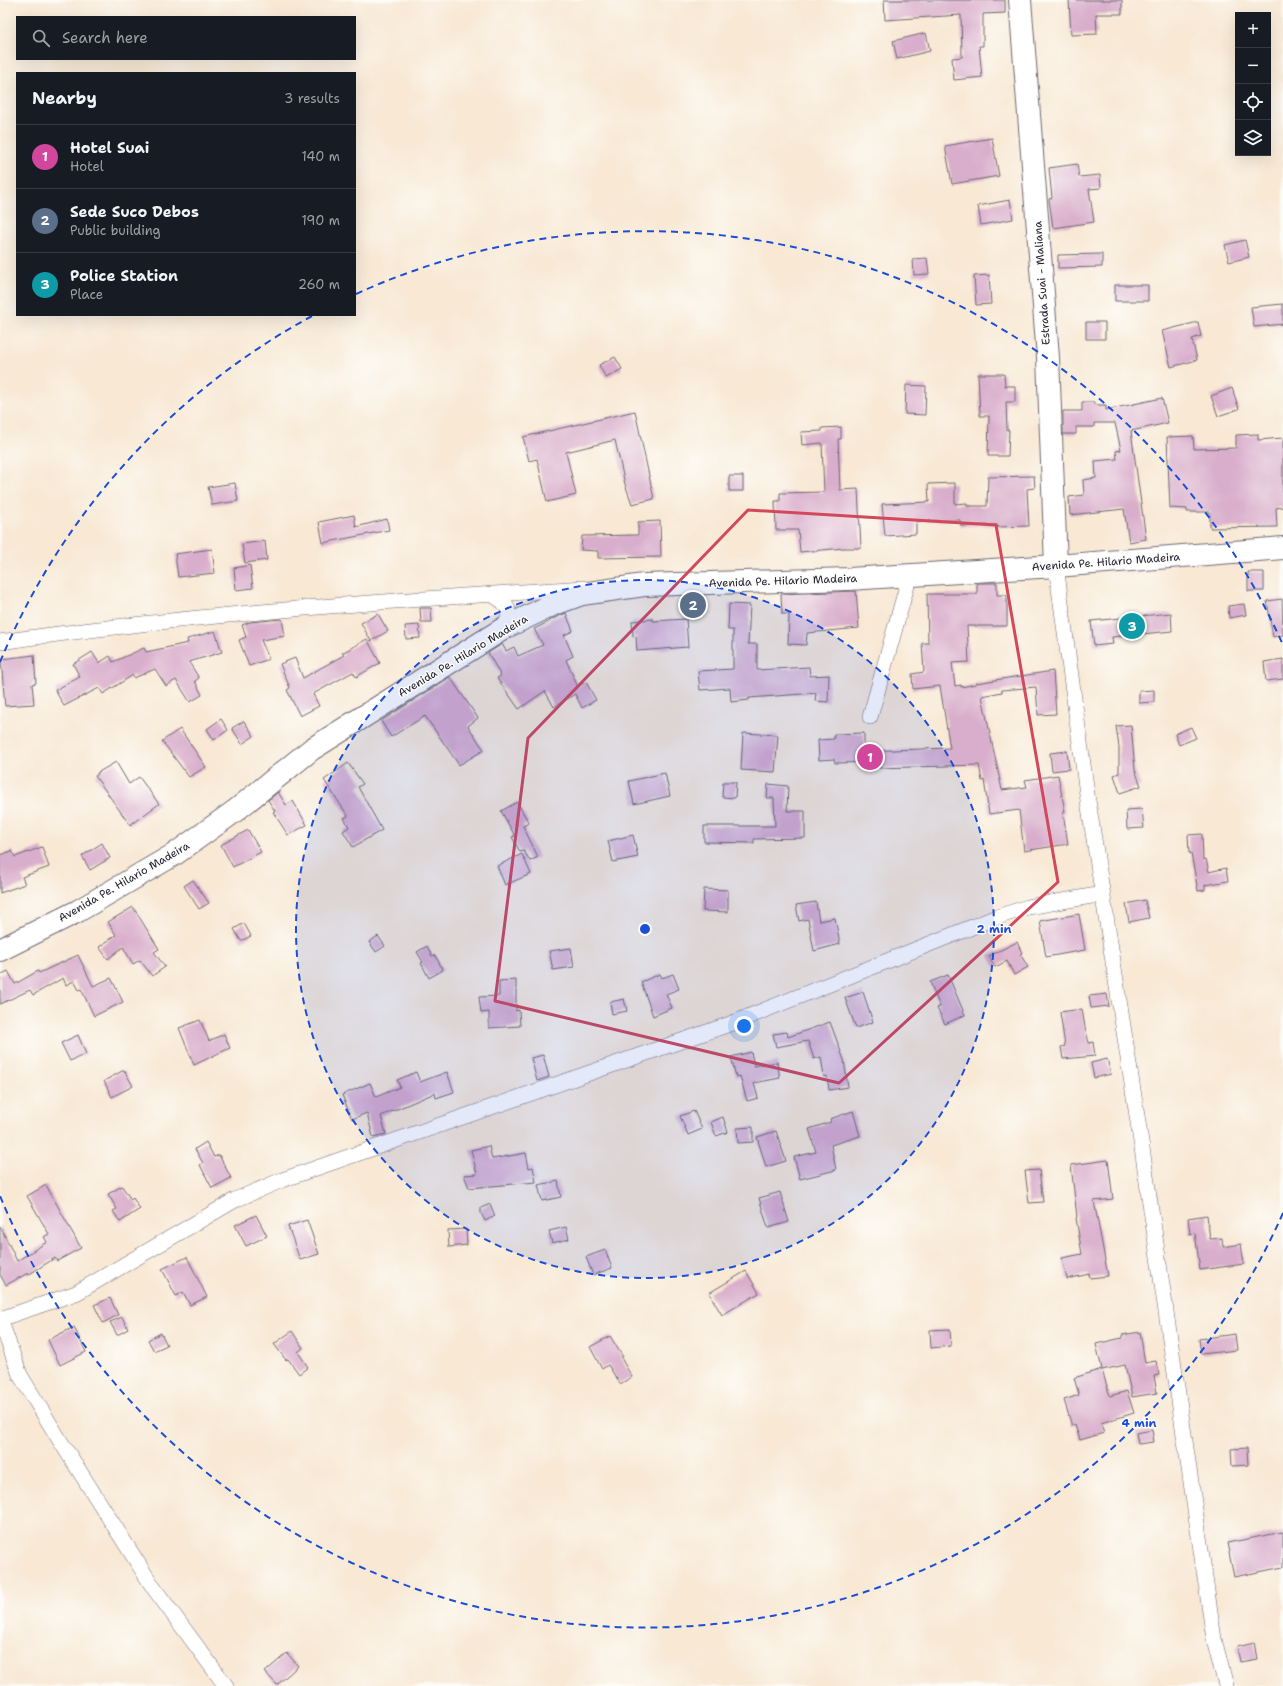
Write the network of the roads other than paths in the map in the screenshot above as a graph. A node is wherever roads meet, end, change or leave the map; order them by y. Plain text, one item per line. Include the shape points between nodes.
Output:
1 (1020, 0) edge
2 (1283, 548) edge
3 (1056, 566) junction
4 (910, 575) junction
5 (644, 586) junction
6 (491, 594) junction
7 (506, 628) junction
8 (0, 642) edge
9 (870, 717) dead end
10 (1103, 894) junction
11 (0, 950) edge
12 (226, 1686) edge
13 (1226, 1686) edge

1 - 3 main road, Estrada Suai - Maliana via 1048,357
2 - 3 main road, Avenida Pe. Hilario Madeira
3 - 4 main road, Avenida Pe. Hilario Madeira
3 - 10 street
4 - 5 main road, Avenida Pe. Hilario Madeira
4 - 9 street
5 - 6 street
5 - 7 main road, Avenida Pe. Hilario Madeira via 582,594 552,605
6 - 7 street via 504,601 510,613
6 - 8 street via 265,611
7 - 11 main road, Avenida Pe. Hilario Madeira via 312,749 235,811 175,854 78,911
10 - 12 street via 1028,907 997,917 730,1024 282,1180 235,1200 76,1293 0,1319 20,1375 58,1439 153,1587
10 - 13 street via 1214,1639

